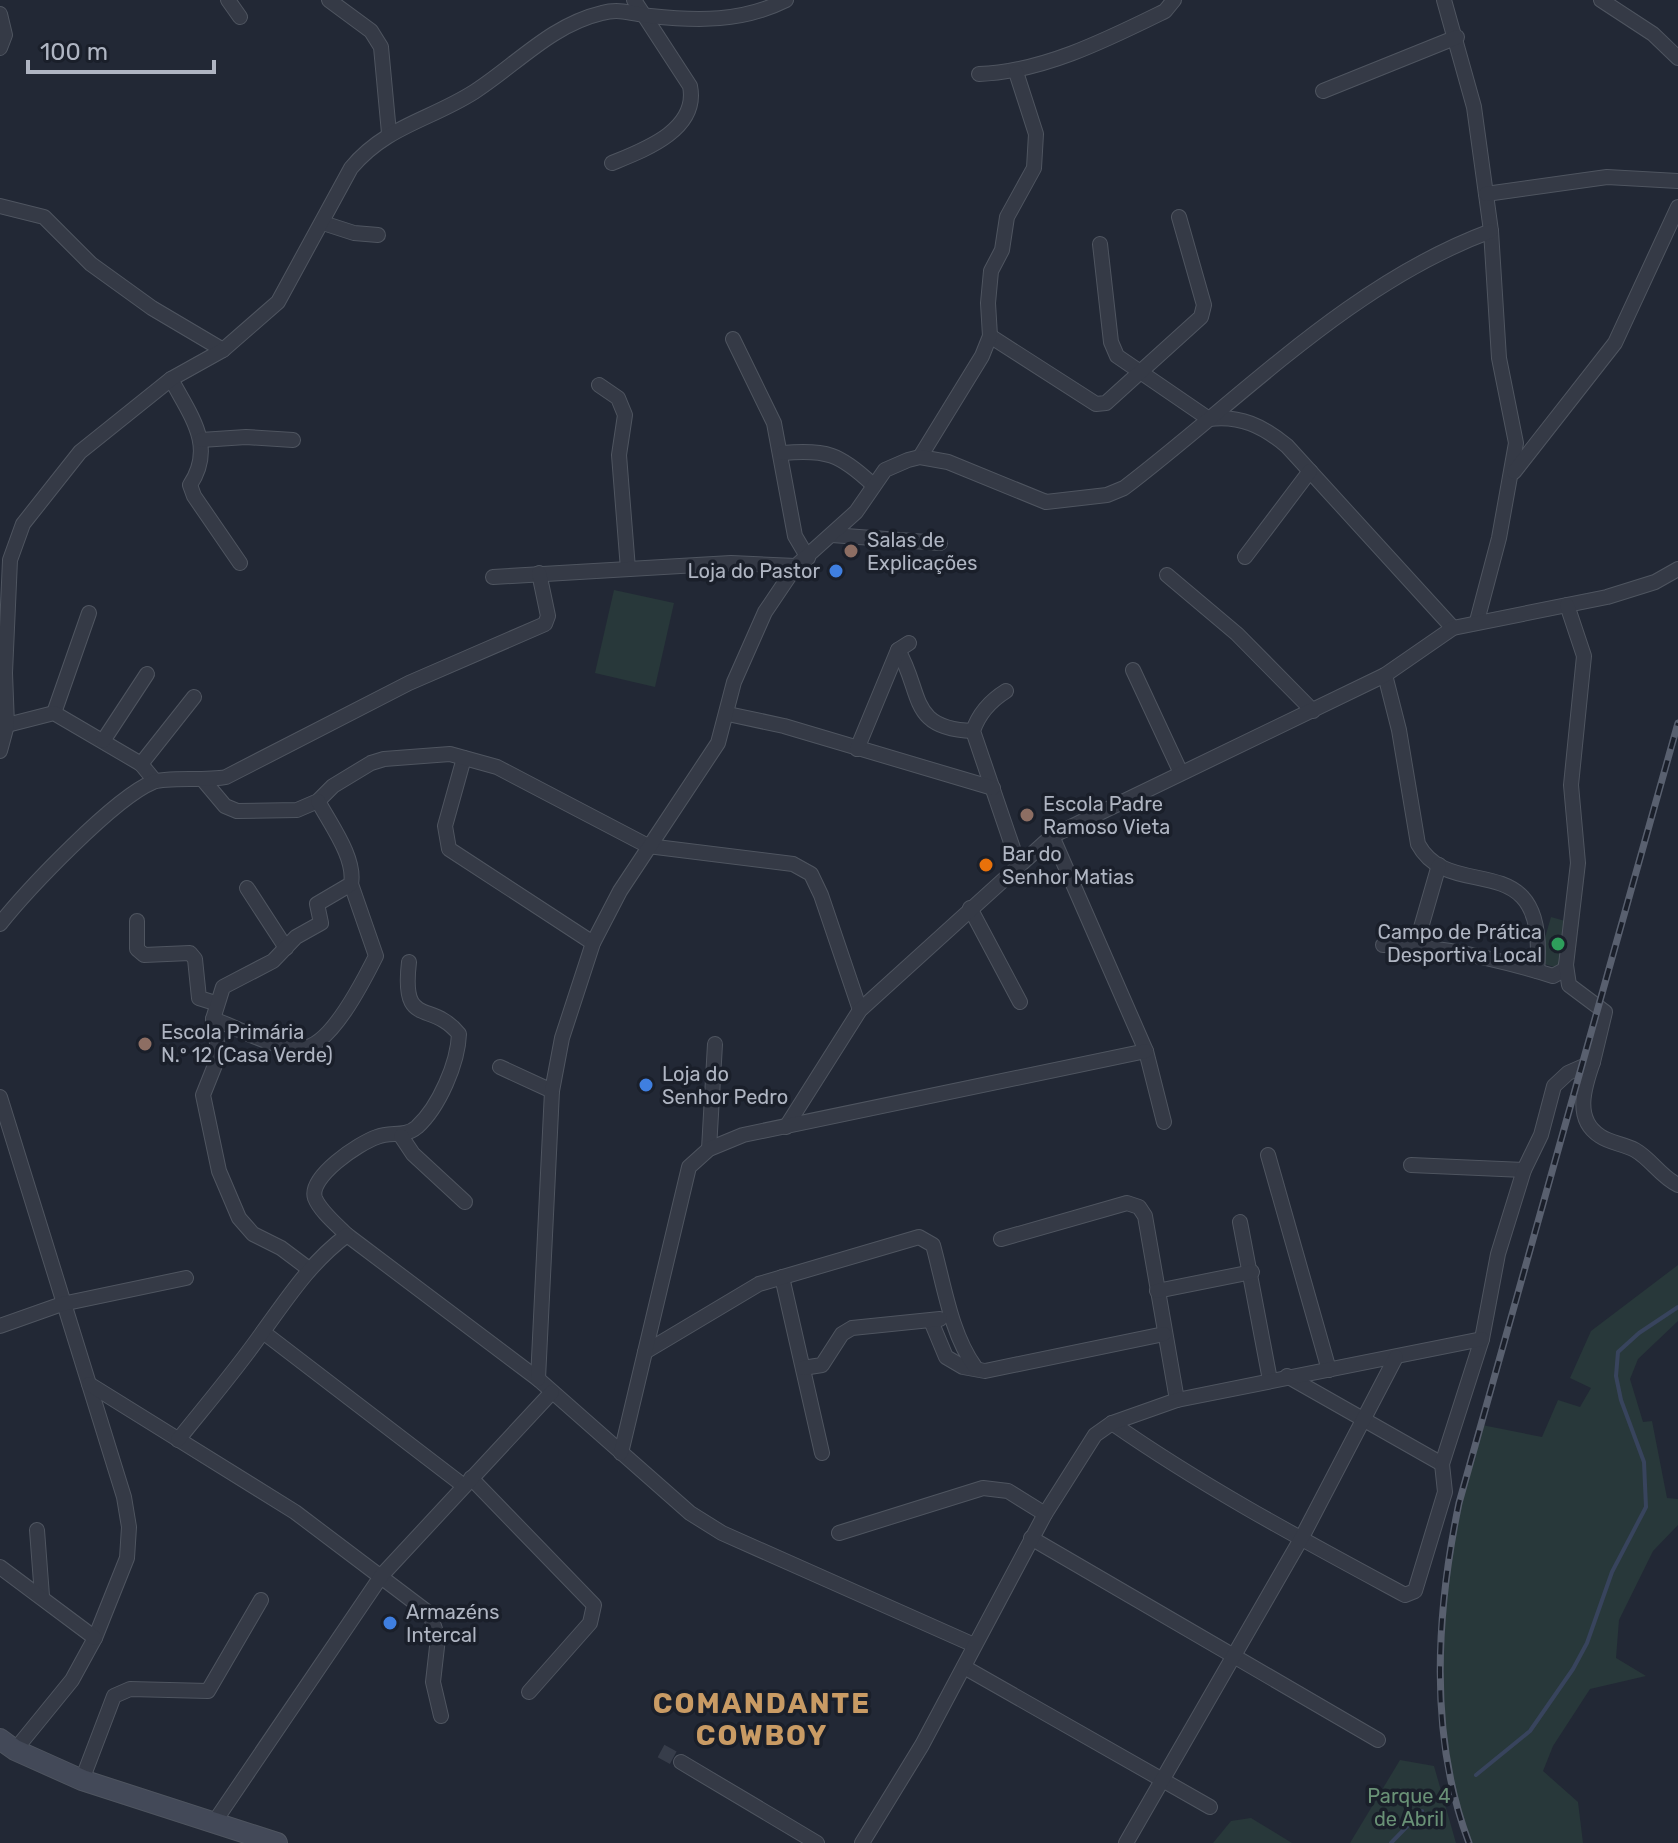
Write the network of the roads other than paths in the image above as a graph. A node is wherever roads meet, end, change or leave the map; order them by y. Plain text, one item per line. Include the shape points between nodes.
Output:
1 (228, 0) edge
2 (329, 0) edge
3 (634, 0) edge
4 (786, 0) edge
5 (1174, 0) edge
6 (1444, 0) edge
7 (1601, 0) edge
8 (0, 14) edge
9 (648, 16) junction
10 (240, 17) dead end
11 (1457, 37) junction
12 (0, 48) edge
13 (1678, 58) edge
14 (1016, 72) junction
15 (979, 74) dead end
16 (1323, 91) dead end
17 (389, 133) junction
18 (612, 163) dead end
19 (1678, 181) edge
20 (1486, 194) junction
21 (0, 206) edge
22 (1678, 207) edge
23 (1179, 217) dead end
24 (323, 223) junction
25 (1491, 231) junction
26 (378, 235) dead end
27 (1100, 244) dead end
28 (990, 336) junction
29 (733, 339) dead end
30 (223, 350) junction
31 (1139, 373) junction
32 (171, 379) junction
33 (599, 385) dead end
34 (1209, 419) junction
35 (201, 440) junction
36 (293, 440) dead end
37 (783, 453) junction
38 (920, 457) junction
39 (1310, 471) junction
40 (1512, 476) junction
41 (872, 484) junction
42 (832, 535) junction
43 (940, 543) dead end
44 (1245, 557) dead end
45 (802, 562) junction
46 (240, 563) dead end
47 (628, 569) junction
48 (1678, 569) edge
49 (539, 573) junction
50 (1167, 575) dead end
51 (493, 577) dead end
52 (1567, 605) junction
53 (89, 613) dead end
54 (1477, 621) junction
55 (1453, 628) junction
56 (1133, 670) dead end
57 (147, 674) dead end
58 (1385, 675) junction
59 (1006, 691) dead end
60 (194, 697) dead end
61 (1313, 711) junction
62 (54, 713) junction
63 (728, 714) junction
64 (7, 725) junction
65 (973, 731) junction
66 (103, 741) junction
67 (857, 749) junction
68 (0, 751) edge
69 (464, 758) junction
70 (141, 764) junction
71 (1181, 773) junction
72 (155, 781) junction
73 (204, 781) junction
74 (993, 788) junction
75 (318, 801) junction
76 (1052, 836) junction
77 (648, 846) junction
78 (1018, 863) junction
79 (1439, 865) junction
80 (351, 884) junction
81 (247, 888) dead end
82 (970, 908) junction
83 (137, 921) dead end
84 (0, 924) edge
85 (593, 943) junction
86 (1383, 945) dead end
87 (1416, 945) junction
88 (286, 948) junction
89 (409, 962) dead end
90 (1566, 965) junction
91 (1537, 971) junction
92 (1020, 1002) dead end
93 (215, 1003) junction
94 (860, 1010) junction
95 (213, 1019) junction
96 (715, 1044) dead end
97 (1146, 1051) junction
98 (1593, 1062) junction
99 (500, 1067) dead end
100 (552, 1091) junction
101 (0, 1097) edge
102 (1164, 1122) dead end
103 (786, 1127) junction
104 (401, 1136) junction
105 (709, 1149) junction
106 (1268, 1155) dead end
107 (1411, 1165) dead end
108 (1524, 1170) junction
109 (1678, 1185) edge
110 (465, 1202) dead end
111 (1240, 1222) dead end
112 (347, 1235) junction
113 (1001, 1239) dead end
114 (309, 1269) junction
115 (1252, 1272) junction
116 (782, 1277) junction
117 (186, 1278) dead end
118 (1157, 1291) junction
119 (62, 1304) junction
120 (952, 1316) junction
121 (931, 1321) junction
122 (0, 1326) edge
123 (263, 1332) junction
124 (1164, 1334) junction
125 (1482, 1339) junction
126 (645, 1352) junction
127 (1396, 1357) junction
128 (975, 1367) junction
129 (803, 1368) junction
130 (1329, 1370) junction
131 (1287, 1376) junction
132 (538, 1379) junction
133 (1270, 1380) junction
134 (89, 1384) junction
135 (552, 1392) junction
136 (1177, 1400) junction
137 (1363, 1421) junction
138 (1112, 1423) junction
139 (178, 1440) junction
140 (621, 1453) junction
141 (822, 1453) dead end
142 (1442, 1464) junction
143 (468, 1482) junction
144 (1045, 1514) junction
145 (37, 1530) dead end
146 (839, 1533) dead end
147 (1031, 1538) junction
148 (1301, 1539) junction
149 (0, 1567) edge
150 (382, 1575) junction
151 (42, 1596) junction
152 (261, 1600) dead end
153 (95, 1638) junction
154 (974, 1645) junction
155 (1233, 1653) junction
156 (964, 1667) junction
157 (529, 1692) dead end
158 (441, 1716) dead end
159 (1378, 1740) dead end
160 (7, 1745) edge
161 (681, 1762) tunnel mouth
162 (82, 1780) junction
163 (1162, 1783) junction
164 (1210, 1807) dead end
165 (213, 1824) junction
166 (277, 1843) edge
167 (817, 1843) edge
168 (862, 1843) edge
169 (1126, 1843) edge

1 - 10 street
2 - 17 street via 371,31 381,47
3 - 9 street
4 - 9 street via 727,19
5 - 14 street via 1165,11 1128,29
6 - 11 street
7 - 13 street via 1653,34
8 - 12 street via 5,35
9 - 17 street via 625,10 576,22 535,45 473,93
9 - 18 street via 693,100 671,133
11 - 16 street
11 - 20 street via 1474,107
14 - 15 street
14 - 28 street via 1037,150 1034,168 1007,217 1002,250 991,271
17 - 24 street via 351,168
19 - 20 street via 1607,177
20 - 25 street
21 - 30 street via 44,217 91,264
22 - 40 street via 1615,343
23 - 31 street via 1204,305 1193,328
24 - 26 street
24 - 30 street via 278,302
25 - 34 street via 1378,288
25 - 40 street via 1498,345 1516,443
27 - 31 street via 1111,342 1117,356
28 - 31 street via 1096,404 1106,403
28 - 38 street
29 - 37 street
30 - 32 street
31 - 34 street
32 - 35 street
32 - 64 street via 80,452 23,524 10,560
33 - 47 street via 618,398 625,415 619,455
34 - 38 street via 1124,488 1076,499 1046,502 948,462
34 - 39 street via 1227,417 1268,430
35 - 36 street
35 - 46 street via 202,462 190,485
37 - 41 street via 839,457
37 - 45 street
38 - 41 street via 885,470
39 - 44 street
39 - 55 street
40 - 54 street
41 - 42 street via 856,512
42 - 43 street
42 - 45 street
45 - 47 street
45 - 63 street via 765,612 747,648
47 - 49 street
48 - 52 street via 1655,582
49 - 51 street
49 - 73 street via 545,624 409,683 263,761
50 - 61 street via 1237,634
52 - 54 street
52 - 90 street via 1584,656 1571,785 1578,863
53 - 62 street
54 - 55 street
55 - 58 street
56 - 71 street
57 - 66 street
58 - 61 street
58 - 79 street via 1418,844
59 - 65 street via 985,708
60 - 70 street
61 - 71 street
62 - 64 street
62 - 66 street
63 - 67 street
63 - 77 street via 718,743
64 - 68 street
65 - 67 street via 940,727 926,716 916,699 904,646
65 - 74 street
66 - 70 street
67 - 74 street
69 - 75 street via 439,754 384,759 333,786
69 - 77 street via 508,772
69 - 85 street via 445,826 449,849
70 - 72 street
71 - 76 street
72 - 73 street
72 - 84 street via 87,833
73 - 75 street via 225,806 237,811 297,810
74 - 78 street
75 - 80 street via 348,860
76 - 78 street
76 - 97 street
77 - 85 street
77 - 94 street via 793,864 811,874
78 - 82 street
79 - 87 street
79 - 91 street via 1517,892 1534,912 1540,937
80 - 88 street via 317,904 321,923
80 - 95 street via 376,956 329,1033 313,1046 287,1047
81 - 88 street
82 - 92 street
82 - 94 street
83 - 93 street via 137,949 144,955 190,953 199,998
85 - 100 street via 562,1038
86 - 87 street
87 - 91 street
88 - 93 street via 273,961 223,987
89 - 104 street via 406,991 412,1004 451,1024 459,1034 444,1090 417,1127
90 - 91 street via 1553,976
90 - 98 street via 1569,985 1605,1012
93 - 95 street
94 - 103 street
95 - 114 street via 219,1055 203,1095 228,1196 253,1234
96 - 105 street
97 - 102 street
97 - 103 street
98 - 108 street via 1554,1086 1541,1135
98 - 109 street via 1583,1090 1583,1109 1591,1126 1598,1136 1636,1150
99 - 100 street
100 - 132 street
101 - 119 street
103 - 105 street via 743,1135
104 - 110 street
104 - 112 street via 387,1134 367,1142 322,1174 315,1185 315,1197
105 - 126 street via 689,1167
106 - 130 street
107 - 108 street
108 - 125 street via 1498,1254
111 - 115 street
112 - 114 street
112 - 132 street
113 - 118 street via 1127,1203 1139,1207
114 - 123 street
115 - 118 street
115 - 133 street
116 - 120 street via 919,1237 928,1239
116 - 126 street via 742,1292
116 - 129 street
117 - 119 street
118 - 124 street
119 - 122 street
119 - 134 street
120 - 121 street
120 - 128 street
121 - 128 street via 946,1357
121 - 129 street via 852,1328 822,1365
123 - 139 street
123 - 143 street
124 - 128 street via 999,1370
124 - 136 street
125 - 127 street
125 - 142 street
126 - 140 street
127 - 130 street
127 - 137 street
129 - 141 street
130 - 131 street
131 - 133 street
131 - 137 street
132 - 135 street
133 - 136 street
134 - 139 street
134 - 153 street via 129,1527 127,1558
135 - 140 street
135 - 143 street
136 - 138 street
137 - 142 street
137 - 148 street
138 - 144 street via 1095,1435
138 - 148 street
139 - 150 street via 295,1512
140 - 154 street via 690,1513 722,1533
142 - 148 street via 1445,1492 1415,1591 1405,1595
143 - 150 street
143 - 157 street via 594,1605 590,1623
144 - 146 street via 1008,1491 983,1488
144 - 147 street
145 - 151 street
147 - 154 street
147 - 155 street
148 - 155 street
149 - 151 street
150 - 158 street via 430,1614 438,1638 433,1682
150 - 165 street
151 - 153 street
152 - 162 street via 208,1691 130,1689 114,1696
153 - 160 street via 72,1680
154 - 156 street
155 - 159 street
155 - 163 street
156 - 163 street
156 - 168 street
160 - 162 main road
161 - 167 street
162 - 165 main road
163 - 164 street
163 - 169 street
165 - 166 main road

